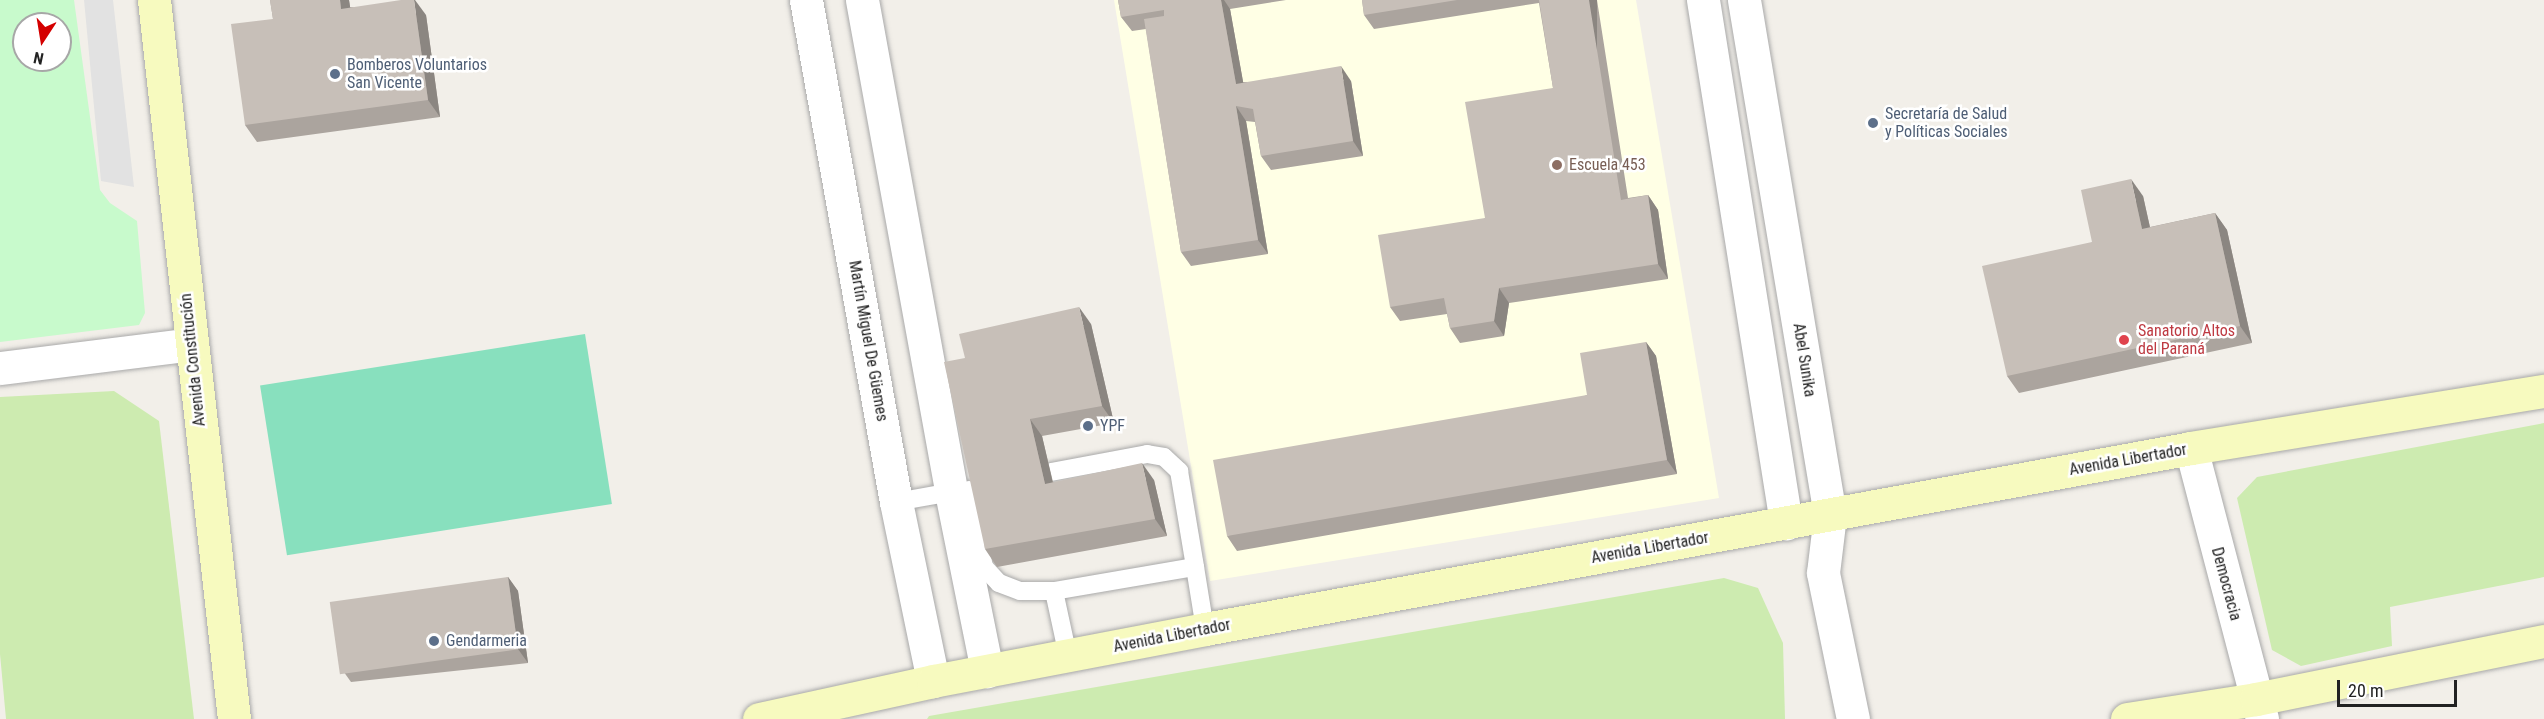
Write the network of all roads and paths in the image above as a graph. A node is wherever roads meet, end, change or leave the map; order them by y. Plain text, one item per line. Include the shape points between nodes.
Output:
1 (154, 0) edge
2 (806, 0) edge
3 (862, 0) edge
4 (1703, 0) edge
5 (1744, 0) edge
6 (192, 344) junction
7 (0, 368) edge
8 (2544, 391) edge
9 (2191, 448) junction
10 (1051, 472) dead end
11 (967, 490) junction
12 (897, 501) junction
13 (1830, 515) junction
14 (1786, 523) junction
15 (1195, 567) junction
16 (1054, 591) junction
17 (1205, 629) junction
18 (2544, 641) edge
19 (1068, 656) junction
20 (987, 671) junction
21 (933, 681) junction
22 (859, 709) edge
23 (2259, 709) edge
24 (234, 719) edge
25 (759, 719) edge
26 (1853, 719) edge
27 (2127, 719) edge

1 - 6 main road, Avenida Constitución
2 - 12 street, Martín Miguel De Güemes
3 - 11 street
4 - 14 street
5 - 13 street, Abel Sunika
6 - 7 street
6 - 24 main road, Avenida Constitución
8 - 9 main road, Avenida Libertador
9 - 13 main road, Avenida Libertador
9 - 23 street, Democracia
10 - 15 lane via 1148,454 1164,457 1179,471
11 - 12 lane
11 - 16 lane via 984,567 999,583 1020,591
11 - 20 street
12 - 21 street, Martín Miguel De Güemes
13 - 14 main road, Avenida Libertador
13 - 26 street, Abel Sunika via 1823,573
14 - 17 main road, Avenida Libertador
15 - 16 lane
15 - 17 lane
16 - 19 lane
17 - 19 main road, Avenida Libertador
18 - 23 main road
19 - 20 main road, Avenida Libertador
20 - 21 main road, Avenida Libertador
21 - 22 main road, Avenida Libertador
22 - 25 main road, Avenida Libertador
23 - 27 main road

